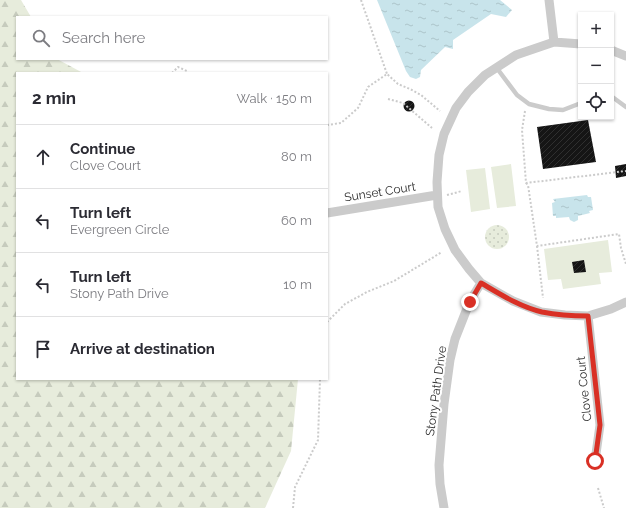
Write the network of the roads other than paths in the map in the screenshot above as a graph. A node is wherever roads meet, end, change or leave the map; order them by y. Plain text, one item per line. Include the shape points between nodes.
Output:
1 (549, 0) edge
2 (554, 42) junction
3 (578, 44) edge
4 (614, 52) edge
5 (626, 56) edge
6 (496, 67) junction
7 (614, 98) edge
8 (578, 104) edge
9 (626, 107) edge
10 (442, 195) junction
11 (328, 213) edge
12 (481, 283) junction
13 (626, 302) edge
14 (588, 316) junction
15 (595, 461) dead end
16 (444, 508) edge

1 - 2 street
2 - 3 street
2 - 6 street via 516,55
4 - 5 street
6 - 8 lane via 517,95 529,104 563,110
6 - 10 street via 485,75 456,108 444,134 437,182
7 - 9 lane
10 - 11 street, Sunset Court
10 - 12 street via 438,208 445,229 455,250
12 - 14 street via 513,301 541,312
12 - 16 street, Stony Path Drive via 455,339 450,360 439,465
13 - 14 street
14 - 15 street, Clove Court via 600,425

